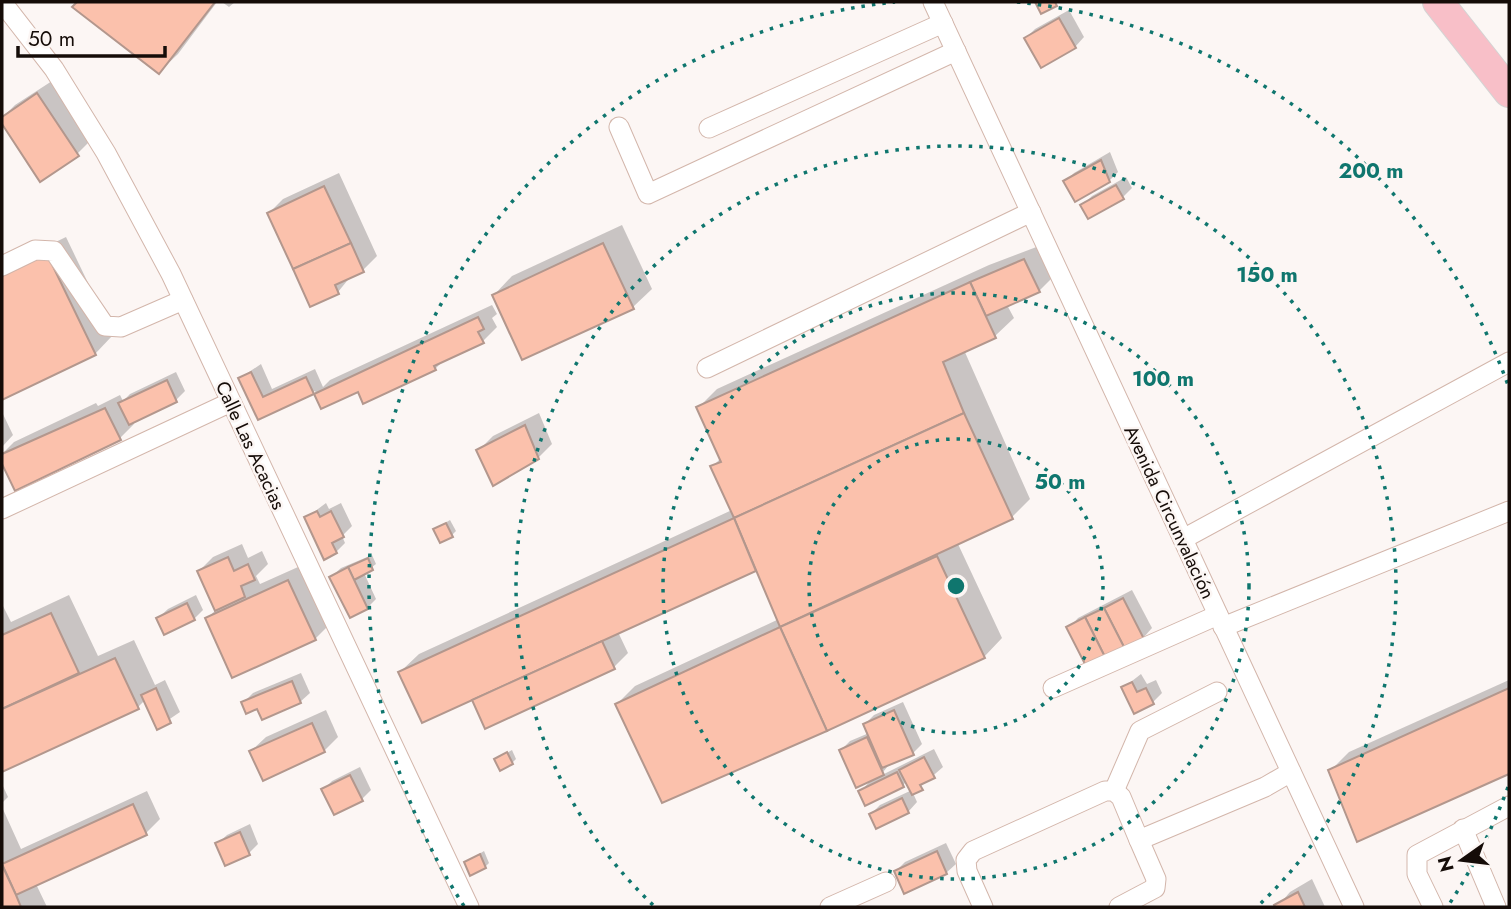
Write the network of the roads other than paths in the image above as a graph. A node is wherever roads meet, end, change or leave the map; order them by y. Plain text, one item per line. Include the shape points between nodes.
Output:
1 (2, 2) edge
2 (933, 2) edge
3 (1438, 2) edge
4 (943, 23) junction
5 (956, 51) junction
6 (1509, 92) edge
7 (619, 127) dead end
8 (709, 128) dead end
9 (1031, 212) junction
10 (2, 265) edge
11 (183, 299) junction
12 (1509, 362) edge
13 (707, 368) dead end
14 (231, 402) junction
15 (2, 509) edge
16 (1509, 510) edge
17 (1183, 539) junction
18 (1220, 621) junction
19 (1054, 688) dead end
20 (1217, 692) dead end
21 (1291, 772) junction
22 (1114, 791) junction
23 (1509, 806) edge
24 (1463, 829) junction
25 (1139, 840) junction
26 (886, 882) dead end
27 (469, 907) edge
28 (830, 907) edge
29 (983, 907) edge
30 (1119, 907) edge
31 (1354, 907) edge
32 (1433, 907) edge
33 (1496, 907) edge

1 - 11 street, Calle Las Acacias via 54,69 106,153
2 - 4 street, Avenida Circunvalación
3 - 6 highway
4 - 5 street, Avenida Circunvalación
4 - 8 street
5 - 7 street via 649,194
5 - 9 street, Avenida Circunvalación
9 - 13 street
9 - 17 street, Avenida Circunvalación
10 - 11 street via 35,250 54,251 105,326 121,327
11 - 14 street, Calle Las Acacias
12 - 17 street
14 - 15 street
14 - 27 street, Calle Las Acacias
16 - 18 street
17 - 18 street, Avenida Circunvalación
18 - 19 street
18 - 21 street, Avenida Circunvalación
20 - 22 street via 1140,731
21 - 25 street
21 - 31 street, Avenida Circunvalación
22 - 25 street via 1121,797
22 - 29 street via 1105,791 973,851 965,860
23 - 24 street
24 - 32 street via 1417,855 1417,874
24 - 33 street
25 - 30 street via 1156,879 1155,888
26 - 28 street

